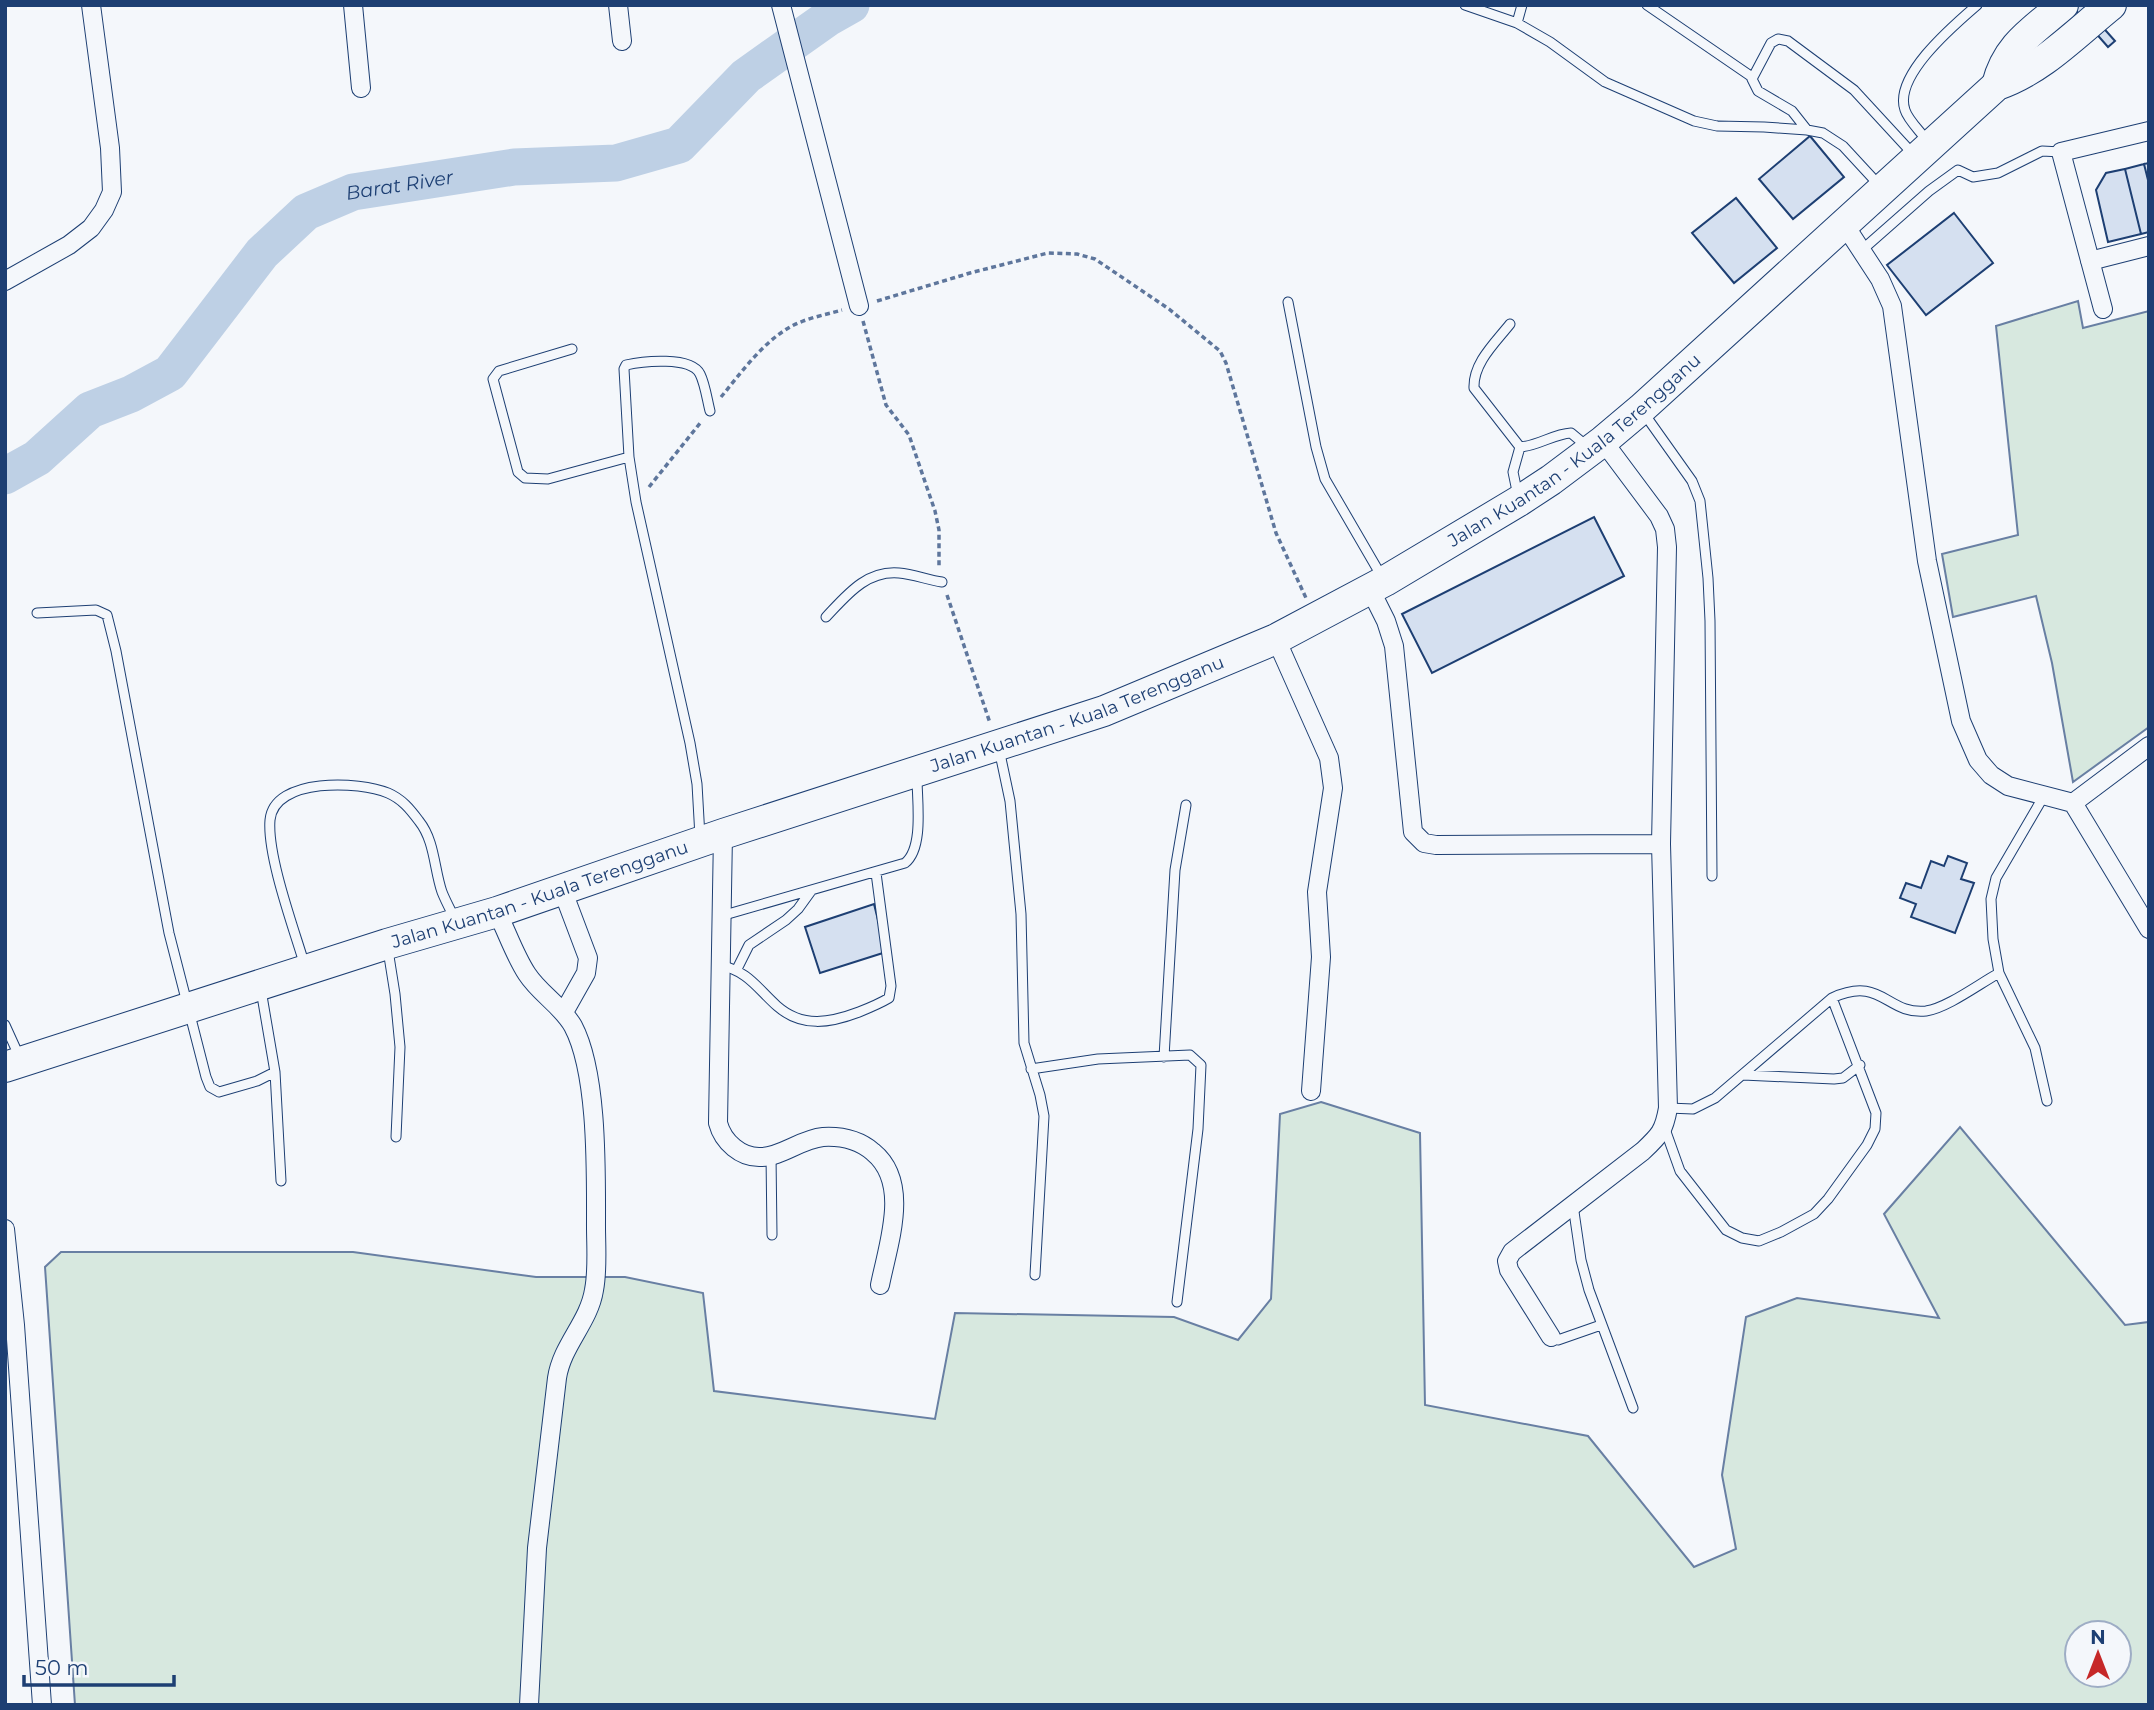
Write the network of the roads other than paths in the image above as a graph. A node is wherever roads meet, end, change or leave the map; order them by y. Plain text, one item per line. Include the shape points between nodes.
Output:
1 (91, 5) edge
2 (353, 5) edge
3 (618, 5) edge
4 (1465, 5) edge
5 (1522, 5) edge
6 (1647, 5) edge
7 (1976, 5) edge
8 (2063, 5) edge
9 (2111, 5) edge
10 (782, 11) edge
11 (1517, 23) junction
12 (622, 41) dead end
13 (1752, 77) junction
14 (1997, 85) junction
15 (361, 88) dead end
16 (1807, 130) junction
17 (2149, 131) edge
18 (1923, 152) junction
19 (2061, 152) junction
20 (1883, 189) junction
21 (1844, 224) junction
22 (2149, 246) edge
23 (1862, 250) junction
24 (2090, 261) junction
25 (5, 281) edge
26 (1288, 302) dead end
27 (859, 306) road end
28 (2103, 309) dead end
29 (1510, 324) dead end
30 (572, 349) dead end
31 (1641, 409) junction
32 (710, 411) road end
33 (1597, 445) junction
34 (1520, 447) junction
35 (629, 457) junction
36 (1519, 501) junction
37 (942, 582) road end
38 (1377, 585) junction
39 (37, 613) dead end
40 (826, 617) dead end
41 (1276, 639) junction
42 (998, 746) junction
43 (2149, 746) edge
44 (917, 773) junction
45 (2045, 794) junction
46 (2073, 803) junction
47 (1186, 805) dead end
48 (712, 838) junction
49 (1661, 844) junction
50 (876, 873) junction
51 (1712, 876) dead end
52 (562, 890) junction
53 (812, 891) junction
54 (497, 912) junction
55 (721, 916) junction
56 (457, 924) junction
57 (2149, 929) edge
58 (387, 944) junction
59 (729, 967) junction
60 (306, 971) junction
61 (1999, 973) junction
62 (260, 985) junction
63 (1832, 998) junction
64 (188, 1008) junction
65 (564, 1012) junction
66 (5, 1025) edge
67 (1164, 1057) junction
68 (14, 1065) edge
69 (1860, 1065) junction
70 (1031, 1069) junction
71 (275, 1072) junction
72 (1743, 1075) junction
73 (1311, 1091) dead end
74 (2047, 1101) dead end
75 (1668, 1108) junction
76 (1665, 1129) junction
77 (396, 1137) dead end
78 (771, 1155) junction
79 (281, 1181) dead end
80 (1573, 1205) junction
81 (5, 1229) edge
82 (772, 1236) dead end
83 (1035, 1275) dead end
84 (880, 1284) dead end
85 (1177, 1302) dead end
86 (10, 1325) edge
87 (1601, 1325) junction
88 (1552, 1337) joint
89 (1633, 1408) dead end
90 (42, 1705) edge
91 (529, 1705) edge

1 - 25 street via 112,192 91,228
2 - 15 street
3 - 12 street
4 - 11 lane
5 - 11 lane
6 - 13 lane
7 - 18 lane via 1922,59 1905,92 1904,110
8 - 14 highway, Jalan Kuantan - Kuala Terengganu via 2012,51
9 - 14 highway, Jalan Kuantan - Kuala Terengganu via 2034,68
10 - 27 street
11 - 16 lane via 1605,82 1694,121
13 - 16 lane via 1758,91 1792,111
13 - 18 lane via 1771,43 1788,41 1854,90
14 - 18 highway, Jalan Kuantan - Kuala Terengganu
16 - 20 lane via 1843,146
17 - 19 street
18 - 20 highway, Jalan Kuantan - Kuala Terengganu
19 - 23 lane via 2042,151 1998,173 1973,177 1958,170
19 - 24 street
20 - 21 highway, Jalan Kuantan - Kuala Terengganu
21 - 23 street
21 - 31 highway, Jalan Kuantan - Kuala Terengganu
22 - 24 street
23 - 45 street via 1892,306 1927,561 1961,721 1978,760 1991,775 2008,786
24 - 28 street
26 - 38 lane via 1325,479
29 - 34 lane via 1480,362 1474,388
30 - 35 lane via 499,371 493,379 518,472 525,478 548,479
31 - 33 highway, Jalan Kuantan - Kuala Terengganu
31 - 51 lane via 1692,481 1700,501 1710,621
32 - 35 lane via 694,365 626,365
33 - 34 lane via 1561,433
33 - 36 highway, Jalan Kuantan - Kuala Terengganu
33 - 49 street via 1659,516 1666,538
34 - 36 lane via 1513,472
35 - 48 lane
36 - 38 highway, Jalan Kuantan - Kuala Terengganu
37 - 40 lane via 902,573 867,579
38 - 41 highway, Jalan Kuantan - Kuala Terengganu
38 - 49 street via 1394,646 1413,832 1424,843
39 - 64 lane via 96,610 107,615 155,870
41 - 42 highway, Jalan Kuantan - Kuala Terengganu via 1104,712
41 - 73 street via 1329,758 1333,788 1317,892 1321,957
42 - 44 highway, Jalan Kuantan - Kuala Terengganu
42 - 70 lane via 1010,801 1021,914 1024,1043
43 - 46 street
44 - 48 highway, Jalan Kuantan - Kuala Terengganu
44 - 50 lane via 914,851 905,863
45 - 46 street
45 - 61 lane via 1996,878 1991,899
46 - 57 street
47 - 67 lane via 1175,870
48 - 52 highway, Jalan Kuantan - Kuala Terengganu
48 - 55 street
49 - 75 street
50 - 53 lane
50 - 59 lane via 889,998 835,1021 811,1022 778,1007 751,979
52 - 54 highway, Jalan Kuantan - Kuala Terengganu
52 - 65 street via 589,958 586,973
53 - 55 lane
53 - 59 lane via 799,909 749,945
54 - 56 highway, Jalan Kuantan - Kuala Terengganu
54 - 65 street via 528,975
55 - 59 street
56 - 58 highway, Jalan Kuantan - Kuala Terengganu
56 - 60 lane via 441,890 422,824 401,799 343,783 303,790 285,797 270,818 278,870
58 - 60 highway, Jalan Kuantan - Kuala Terengganu
58 - 77 lane via 400,1047
59 - 78 street via 718,1124 721,1135 741,1152
60 - 62 highway, Jalan Kuantan - Kuala Terengganu
61 - 63 lane via 1925,1011 1907,1009 1861,990
61 - 74 lane via 2035,1048
62 - 64 highway, Jalan Kuantan - Kuala Terengganu
62 - 71 lane
63 - 69 lane
63 - 72 lane
64 - 68 highway, Jalan Kuantan - Kuala Terengganu
64 - 71 lane via 211,1087 219,1092
65 - 91 street via 582,1050 591,1089 596,1269 591,1305 559,1363 537,1548
66 - 68 lane
67 - 70 lane via 1098,1059
67 - 85 lane via 1190,1055 1201,1065
69 - 72 lane via 1834,1079
69 - 76 lane via 1876,1112 1875,1129 1867,1145 1814,1214 1759,1241 1727,1230 1680,1171
70 - 83 lane via 1044,1116
71 - 79 lane
72 - 75 lane via 1693,1108
75 - 76 street
76 - 80 street
78 - 82 lane
78 - 84 street via 802,1142 836,1137 864,1145 883,1160 894,1189 892,1229
80 - 87 lane via 1581,1260
80 - 88 street via 1512,1252 1507,1261
81 - 86 street
86 - 90 street
87 - 88 lane
87 - 89 lane

